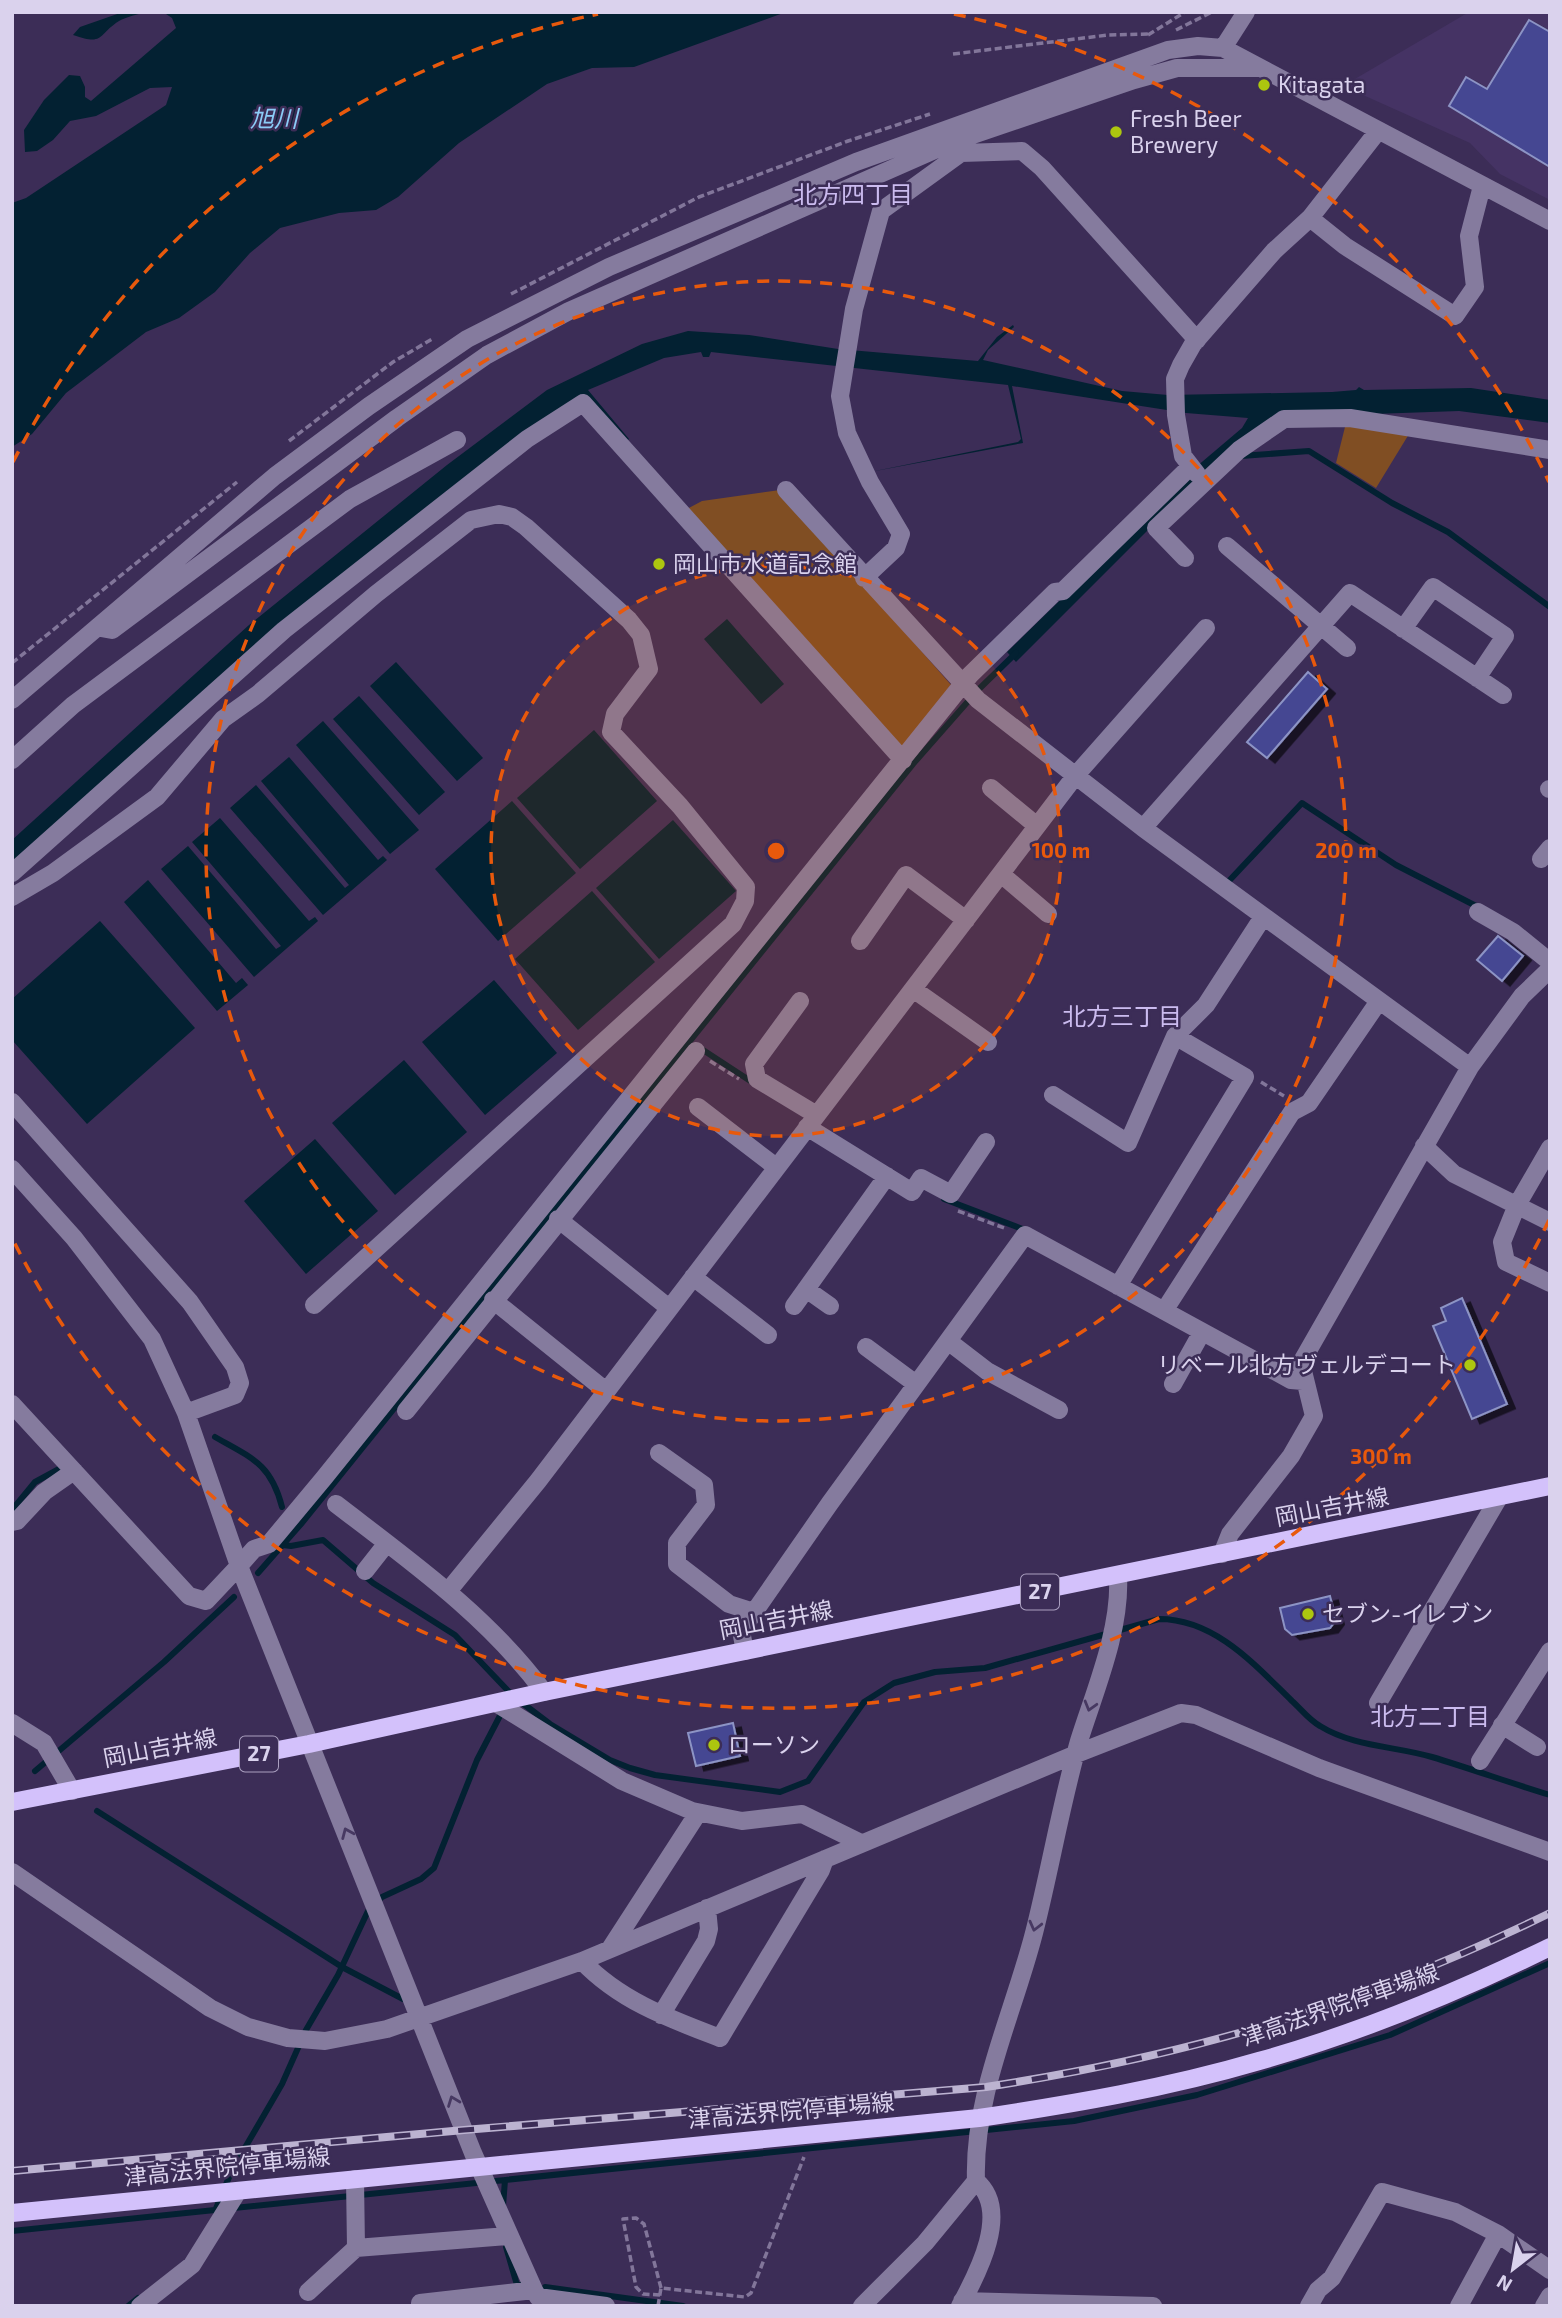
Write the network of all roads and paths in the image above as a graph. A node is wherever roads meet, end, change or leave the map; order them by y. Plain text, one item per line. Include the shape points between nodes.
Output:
1 (1185, 12) edge
2 (1246, 12) edge
3 (1149, 34) junction
4 (1140, 40) dead end
5 (1223, 48) junction
6 (953, 54) dead end
7 (1261, 68) junction
8 (1378, 131) junction
9 (958, 147) junction
10 (1482, 186) junction
11 (1310, 218) junction
12 (1550, 221) edge
13 (1197, 340) junction
14 (457, 440) dead end
15 (1550, 450) edge
16 (1197, 475) junction
17 (786, 490) dead end
18 (1227, 547) dead end
19 (1185, 558) dead end
20 (864, 578) junction
21 (98, 627) junction
22 (1320, 627) junction
23 (1206, 628) dead end
24 (1404, 629) junction
25 (1347, 648) dead end
26 (1477, 678) junction
27 (969, 693) junction
28 (1503, 695) dead end
29 (12, 700) edge
30 (12, 760) edge
31 (903, 760) junction
32 (1079, 771) junction
33 (991, 788) dead end
34 (1147, 824) junction
35 (1037, 826) junction
36 (12, 873) edge
37 (1001, 874) junction
38 (12, 897) edge
39 (1478, 912) dead end
40 (1048, 914) dead end
41 (1263, 917) junction
42 (966, 920) junction
43 (860, 941) dead end
44 (1550, 962) edge
45 (1550, 969) edge
46 (913, 989) junction
47 (800, 1001) dead end
48 (1379, 1001) junction
49 (1175, 1036) junction
50 (988, 1042) dead end
51 (696, 1051) dead end
52 (1470, 1067) junction
53 (1245, 1077) junction
54 (656, 1083) junction
55 (1053, 1095) dead end
56 (12, 1102) edge
57 (698, 1107) dead end
58 (1302, 1107) junction
59 (811, 1120) junction
60 (986, 1142) dead end
61 (1424, 1146) junction
62 (1550, 1148) edge
63 (776, 1167) junction
64 (12, 1169) edge
65 (887, 1176) junction
66 (1517, 1205) junction
67 (953, 1209) dead end
68 (558, 1219) junction
69 (1550, 1222) edge
70 (1025, 1236) junction
71 (693, 1277) junction
72 (1121, 1282) junction
73 (1550, 1283) edge
74 (806, 1289) junction
75 (492, 1300) junction
76 (314, 1305) dead end
77 (794, 1306) dead end
78 (830, 1306) dead end
79 (1166, 1307) junction
80 (669, 1308) junction
81 (1202, 1332) junction
82 (768, 1335) dead end
83 (948, 1341) junction
84 (866, 1347) dead end
85 (1303, 1381) junction
86 (916, 1384) junction
87 (1173, 1384) dead end
88 (606, 1391) junction
89 (12, 1404) edge
90 (1059, 1410) dead end
91 (406, 1411) dead end
92 (186, 1413) junction
93 (659, 1453) dead end
94 (74, 1471) junction
95 (1550, 1486) edge
96 (1498, 1499) junction
97 (336, 1504) dead end
98 (12, 1522) edge
99 (387, 1544) junction
100 (1222, 1554) junction
101 (239, 1566) junction
102 (365, 1571) dead end
103 (1118, 1576) junction
104 (449, 1590) junction
105 (754, 1612) junction
106 (746, 1651) junction
107 (1550, 1651) edge
108 (537, 1693) junction
109 (1378, 1703) dead end
110 (502, 1705) junction
111 (12, 1723) edge
112 (1503, 1725) junction
113 (309, 1744) junction
114 (1537, 1747) dead end
115 (1076, 1754) junction
116 (1480, 1761) dead end
117 (72, 1790) junction
118 (12, 1802) edge
119 (698, 1813) junction
120 (861, 1843) junction
121 (1550, 1852) edge
122 (825, 1859) junction
123 (12, 1872) edge
124 (707, 1908) junction
125 (1550, 1947) edge
126 (610, 1949) junction
127 (582, 1961) junction
128 (661, 2015) junction
129 (421, 2018) junction
130 (978, 2128) junction
131 (804, 2157) dead end
132 (483, 2176) junction
133 (976, 2180) junction
134 (355, 2189) junction
135 (229, 2199) junction
136 (12, 2213) edge
137 (1498, 2234) junction
138 (507, 2236) junction
139 (356, 2248) junction
140 (1550, 2270) edge
141 (662, 2288) junction
142 (534, 2290) junction
143 (308, 2292) dead end
144 (660, 2296) junction
145 (1550, 2296) edge
146 (420, 2303) dead end
147 (961, 2304) edge
148 (140, 2306) edge
149 (606, 2306) edge
150 (658, 2306) edge
151 (862, 2306) edge
152 (1153, 2306) edge
153 (1309, 2306) edge
154 (1459, 2306) edge
155 (1544, 2306) edge

1 - 3 path
2 - 5 street
3 - 4 path
3 - 6 path
5 - 7 street
5 - 21 street via 1168,50 856,162 536,302 467,339 358,414 275,476
7 - 8 street
7 - 9 street via 1177,68 1133,80
8 - 10 street
8 - 11 street
9 - 13 street via 1022,151
9 - 20 street via 881,211 854,309 840,396 847,433 901,534 896,548
9 - 21 street via 569,312 487,355 112,630
10 - 11 street via 1469,236 1475,287 1455,316 1345,246
10 - 12 street
11 - 13 street via 1274,251
13 - 16 street via 1175,379 1174,393 1182,456
14 - 30 street via 350,499 73,705
15 - 16 street via 1350,418 1284,419
16 - 19 street via 1156,528
16 - 27 street via 1063,591 1055,592 970,675
17 - 20 street
18 - 22 street
20 - 27 street
21 - 29 street
22 - 24 street via 1350,593
22 - 25 street
22 - 34 street
23 - 32 street
24 - 26 street
24 - 26 street via 1433,587 1505,636
26 - 28 street
27 - 31 street
27 - 32 street
31 - 36 street via 583,403 527,439 284,630
31 - 54 street
32 - 34 street
32 - 35 street
33 - 35 street
34 - 41 street
35 - 37 street
37 - 40 street
37 - 42 street
38 - 76 street via 53,873 157,797 223,719 471,520 487,515 512,517 577,571 641,635 649,670 615,714 611,732 746,887 740,915
39 - 44 street via 1513,932
41 - 48 street
41 - 49 street via 1206,1006
42 - 43 street via 906,875
42 - 46 street
45 - 52 street via 1522,996
46 - 50 street
46 - 59 street
47 - 59 street via 754,1064 757,1079
48 - 52 street
48 - 58 street
49 - 53 street
49 - 55 street via 1128,1143
51 - 54 street
52 - 61 street
53 - 58 path
53 - 72 street
54 - 68 street
54 - 101 street via 269,1544 254,1549
56 - 92 street via 190,1302 235,1367 240,1383 235,1395
57 - 63 street
58 - 79 street via 1292,1112
59 - 63 street
59 - 65 street
60 - 65 street via 951,1194 921,1178 912,1192
61 - 66 street via 1454,1174
61 - 85 street via 1301,1363
62 - 66 street
63 - 71 street
64 - 92 street via 74,1238 152,1339
65 - 74 street
66 - 69 street
66 - 73 street via 1502,1242 1506,1262
67 - 70 path
68 - 75 street
68 - 80 street
70 - 72 street
70 - 83 street
71 - 80 street
71 - 82 street
72 - 79 street
74 - 77 street
74 - 78 street
75 - 88 street
75 - 91 street
79 - 81 street
80 - 88 street
81 - 85 street via 1292,1380
81 - 87 street
83 - 86 street
83 - 90 street via 987,1371
84 - 86 street
85 - 100 street via 1314,1416 1271,1483 1230,1534
86 - 105 street
88 - 104 street
89 - 94 street
92 - 101 street
93 - 105 street via 704,1485 706,1505 677,1544 677,1564 729,1604
94 - 98 street
94 - 101 street via 189,1596 206,1601
95 - 96 main road, 岡山吉井線 / 27
96 - 100 main road, 岡山吉井線 / 27
96 - 109 street
97 - 99 street
99 - 102 street
99 - 104 street
100 - 103 main road, 岡山吉井線 / 27
101 - 113 street
103 - 106 main road, 岡山吉井線 / 27
103 -> 115 street via 1110,1633
104 - 108 street via 528,1671
105 - 106 street via 741,1631
106 - 108 main road, 岡山吉井線 / 27
107 - 112 street
108 - 110 main road, 岡山吉井線 / 27
110 - 113 main road, 岡山吉井線 / 27
110 - 119 street via 622,1781
111 - 117 street via 51,1755
112 - 114 street
112 - 116 street
113 - 117 main road, 岡山吉井線 / 27
129 -> 113 street
115 - 120 street
115 - 121 street via 1171,1716 1196,1715 1319,1768
115 -> 130 street via 1034,1933
117 - 118 main road, 岡山吉井線 / 27
119 - 120 street via 742,1821 802,1814
119 - 126 street
120 - 122 street
122 - 124 street
122 - 128 street via 720,2038
123 - 129 street via 210,2008 247,2027 325,2041
124 - 126 street
124 - 128 street via 706,1941
125 - 130 main road, 津高法界院停車場線 via 1414,2008 1259,2061
126 - 127 street
127 - 128 street via 623,1995
127 - 129 street
132 -> 129 street
130 - 132 main road, 津高法界院停車場線
130 - 133 street
131 - 141 path via 751,2293 745,2297
132 - 134 main road, 津高法界院停車場線
132 - 138 street
133 - 147 street via 987,2190 992,2214 984,2252
133 - 151 street via 925,2243
134 - 135 main road, 津高法界院停車場線
134 - 139 street
135 - 136 main road, 津高法界院停車場線
135 - 148 street via 192,2265
137 - 140 street
137 - 153 street via 1455,2212 1382,2192 1332,2278
137 - 154 street
138 - 139 street
138 - 142 street
139 - 143 street
141 - 144 path
141 - 144 path via 644,2224 636,2218 623,2219 636,2287 643,2294
142 - 146 street
142 - 149 street via 538,2297
144 - 150 path
145 - 155 street
147 - 152 street

